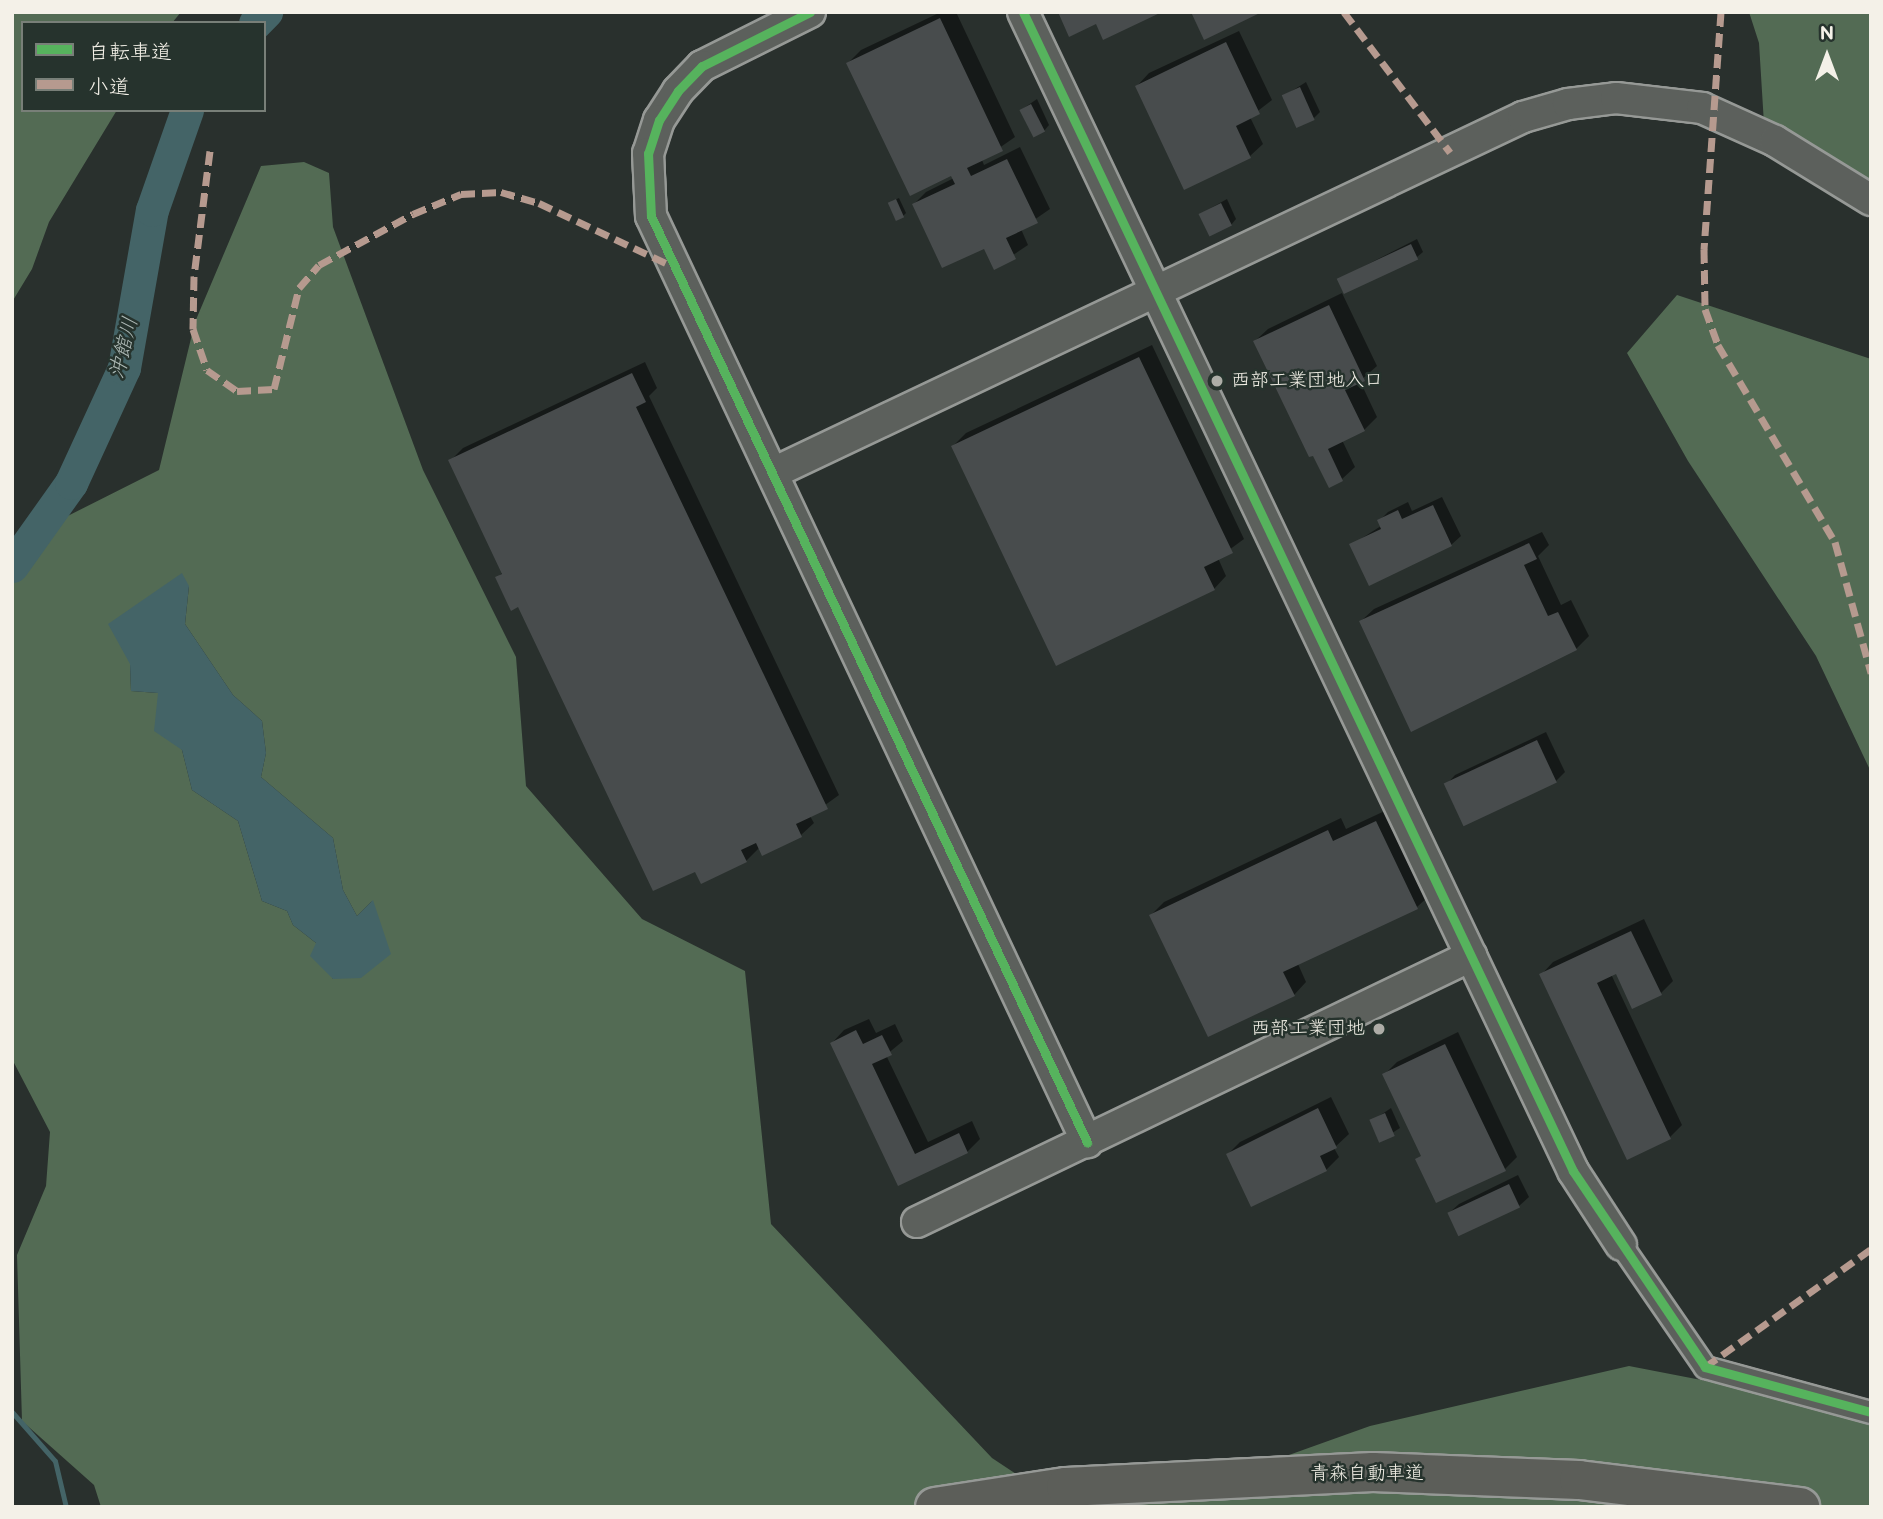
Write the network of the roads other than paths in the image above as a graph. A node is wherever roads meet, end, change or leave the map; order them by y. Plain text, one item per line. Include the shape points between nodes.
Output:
1 (810, 12) edge
2 (1023, 12) edge
3 (1871, 200) edge
4 (1156, 290) junction
5 (773, 473) junction
6 (1471, 956) junction
7 (1087, 1142) junction
8 (917, 1222) dead end
9 (1621, 1245) joint
10 (1871, 1412) edge
11 (935, 1507) edge
12 (1800, 1507) edge

1 - 5 street via 702,66 659,120 648,163 651,216
2 - 4 street
3 - 4 street via 1739,121 1689,106 1616,98 1568,104 1523,117
4 - 5 street
4 - 6 street
5 - 7 street
6 - 7 street
6 - 9 street via 1573,1171
7 - 8 street
9 - 10 street via 1705,1367
11 - 12 highway, 青森自動車道 via 1079,1486 1373,1472 1579,1480

